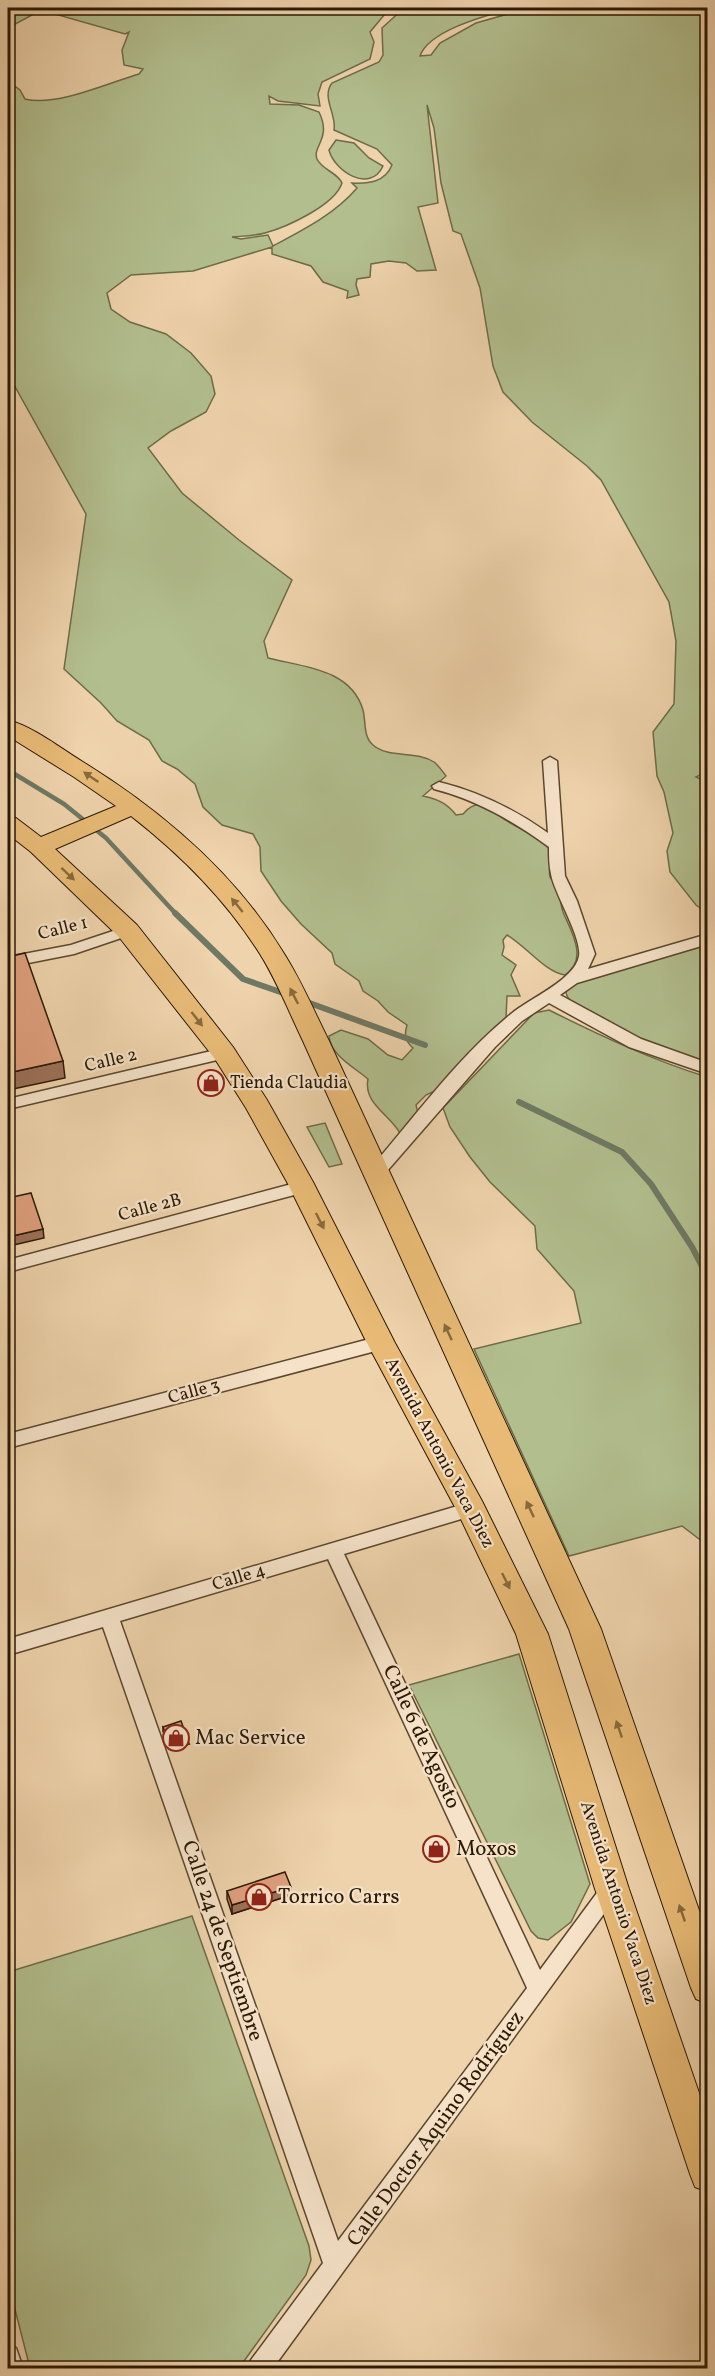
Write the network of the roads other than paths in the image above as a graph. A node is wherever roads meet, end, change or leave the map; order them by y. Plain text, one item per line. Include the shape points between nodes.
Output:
1 (600, 8) edge
2 (708, 11) edge
3 (8, 727) edge
4 (550, 761) dead end
5 (440, 786) dead end
6 (126, 810) junction
7 (8, 823) edge
8 (51, 842) junction
9 (557, 846) junction
10 (128, 931) junction
11 (708, 939) edge
12 (8, 962) edge
13 (572, 979) junction
14 (549, 996) junction
15 (224, 1053) junction
16 (708, 1069) edge
17 (8, 1104) edge
18 (375, 1174) junction
19 (303, 1187) junction
20 (8, 1266) edge
21 (381, 1343) junction
22 (8, 1441) edge
23 (471, 1509) junction
24 (333, 1550) junction
25 (109, 1617) junction
26 (8, 1647) edge
27 (612, 1889) junction
28 (708, 1988) edge
29 (538, 1989) junction
30 (708, 2174) edge
31 (335, 2265) junction
32 (8, 2356) edge
33 (11, 2368) edge
34 (259, 2368) edge

1 - 2 street
6 -> 3 highway via 64,759
4 - 9 street
5 - 9 street via 494,804
6 - 8 highway
18 -> 6 highway via 271,952 237,903 187,852
7 - 8 highway, Avenida Antonio Vaca Diez
8 -> 10 highway, Avenida Antonio Vaca Diez
9 - 13 street via 558,876 586,954 583,966
10 - 12 street, Calle 1 via 74,949
10 -> 15 highway, Avenida Antonio Vaca Diez
11 - 13 street
13 - 14 street
14 - 16 street via 635,1043
14 - 18 street via 506,1025 443,1092
15 - 17 street, Calle 2
15 - 19 highway, Avenida Antonio Vaca Diez
28 -> 18 highway via 585,1629
19 - 20 street, Calle 2B
19 -> 21 highway, Avenida Antonio Vaca Diez
21 - 22 street, Calle 3
21 - 23 highway, Avenida Antonio Vaca Diez
23 - 24 street, Calle 4
23 -> 27 highway, Avenida Antonio Vaca Diez via 532,1634
24 - 25 street, Calle 4
24 - 29 street, Calle 6 de Agosto
25 - 26 street, Calle 4
25 - 31 street, Calle 24 de Septiembre
27 - 29 street, Calle Doctor Aquino Rodríguez
27 - 30 highway, Avenida Antonio Vaca Diez
29 - 31 street, Calle Doctor Aquino Rodríguez
31 - 34 street, Calle Doctor Aquino Rodríguez
32 - 33 street

